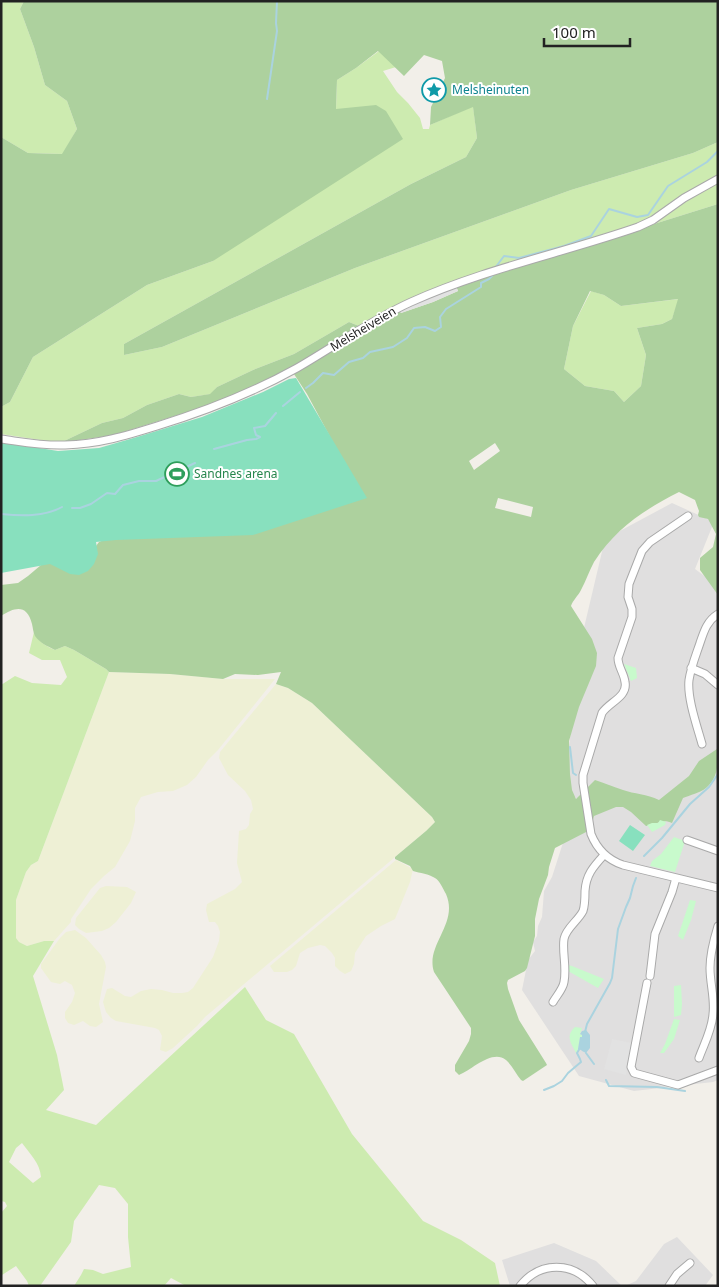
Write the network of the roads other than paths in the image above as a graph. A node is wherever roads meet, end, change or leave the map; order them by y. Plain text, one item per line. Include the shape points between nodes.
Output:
1 (718, 180) edge
2 (1, 439) edge
3 (688, 516) dead end
4 (718, 614) edge
5 (691, 668) junction
6 (718, 685) edge
7 (702, 744) dead end
8 (687, 840) dead end
9 (718, 850) edge
10 (604, 855) junction
11 (676, 878) junction
12 (718, 887) edge
13 (718, 926) edge
14 (650, 976) dead end
15 (647, 983) dead end
16 (553, 1002) dead end
17 (699, 1058) dead end
18 (718, 1070) edge
19 (690, 1263) dead end
20 (520, 1286) edge
21 (593, 1286) edge
22 (670, 1286) edge

1 - 2 street, Melsheiveien via 638,227 458,283 405,305 275,379 225,403 99,442 52,445
3 - 10 street via 644,548 629,584 632,617 618,658 625,689 602,713 583,775 591,834
4 - 5 street via 706,626
5 - 6 street
5 - 7 street via 689,694
8 - 9 street
10 - 11 street via 623,865
10 - 16 street via 586,880 582,913 565,934 564,981
11 - 12 street
11 - 14 street via 655,934
13 - 17 street via 710,968 713,1016
15 - 18 street via 631,1067 634,1073 678,1085
19 - 22 street via 677,1274
20 - 21 street via 539,1270 557,1267 580,1273

